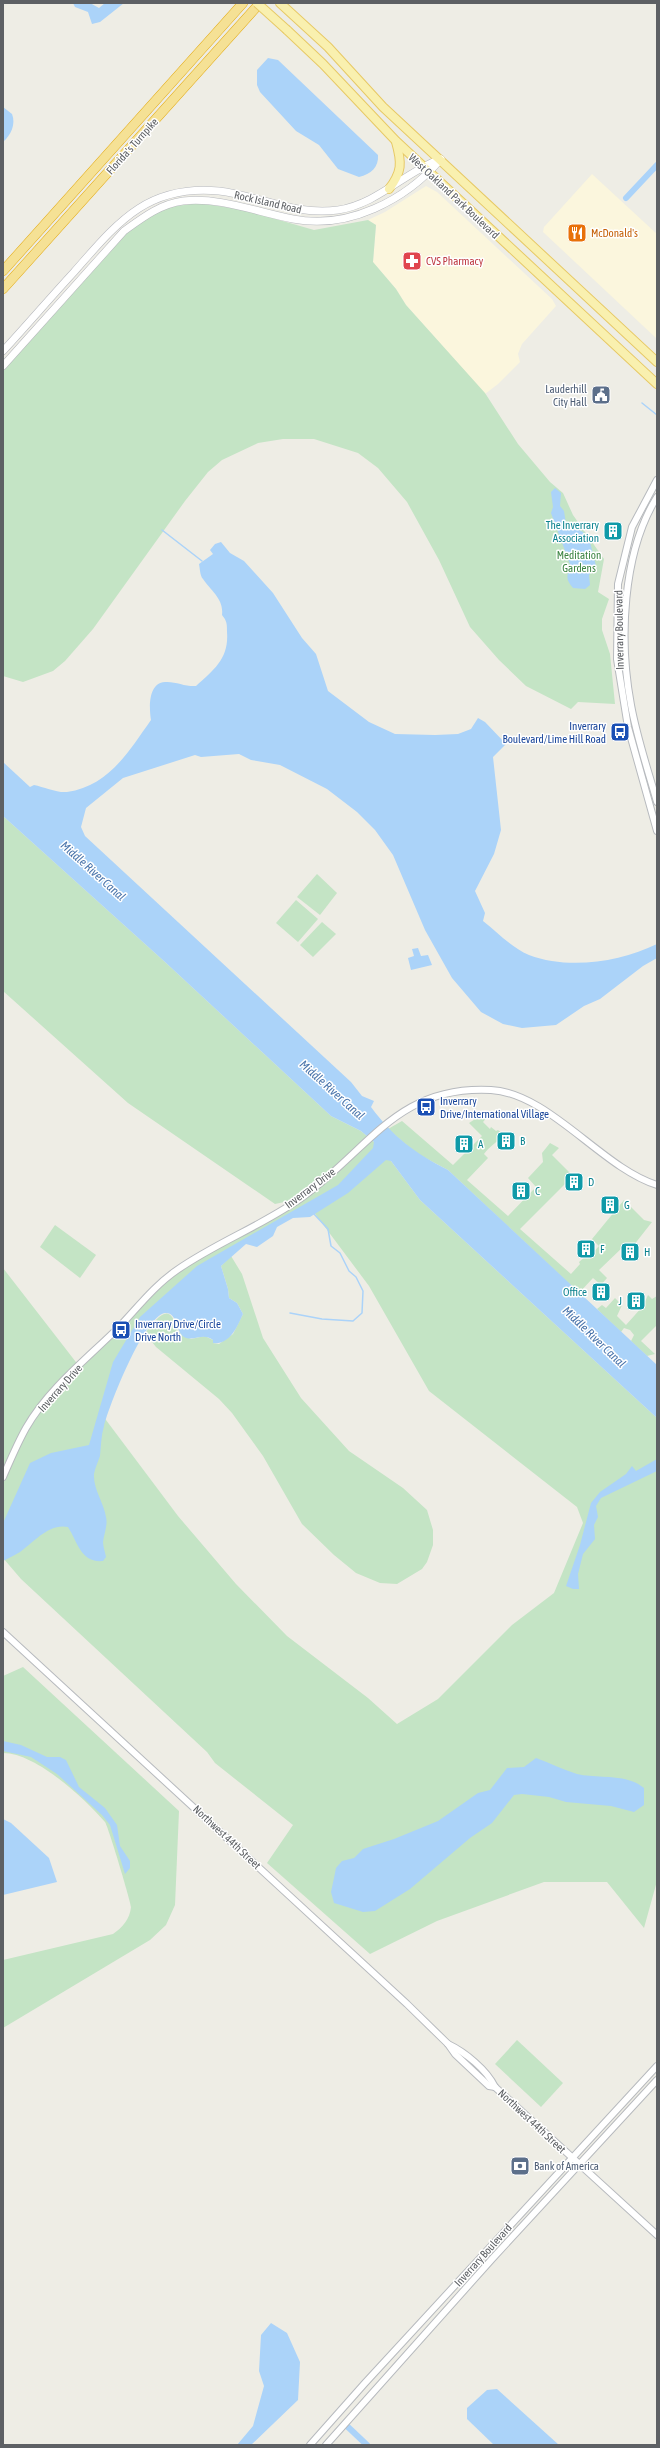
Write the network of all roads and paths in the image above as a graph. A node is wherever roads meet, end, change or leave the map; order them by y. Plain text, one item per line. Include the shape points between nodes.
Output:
1 (244, 3) edge
2 (259, 3) edge
3 (280, 3) edge
4 (396, 141) junction
5 (441, 159) junction
6 (422, 166) junction
7 (429, 173) junction
8 (389, 189) junction
9 (3, 271) edge
10 (3, 290) edge
11 (3, 351) edge
12 (657, 362) edge
13 (3, 366) edge
14 (657, 384) edge
15 (657, 480) edge
16 (657, 497) edge
17 (638, 516) junction
18 (640, 532) junction
19 (657, 802) edge
20 (657, 831) edge
21 (657, 1185) edge
22 (3, 1477) edge
23 (3, 1632) edge
24 (657, 2066) edge
25 (657, 2080) edge
26 (572, 2158) junction
27 (579, 2165) junction
28 (657, 2235) edge
29 (485, 2253) junction
30 (492, 2259) junction
31 (310, 2445) edge
32 (326, 2445) edge

1 - 9 highway, Florida's Turnpike
2 - 4 main road, West Oakland Park Boulevard, bridge via 324,64
2 - 10 highway, Florida's Turnpike
3 - 5 main road, West Oakland Park Boulevard via 383,107
4 - 6 main road, West Oakland Park Boulevard
4 - 8 main road via 402,162 401,169
5 - 6 main road, Rock Island Road
5 - 7 main road, Rock Island Road
5 - 12 main road, West Oakland Park Boulevard
6 - 7 main road, West Oakland Park Boulevard
6 - 8 main road, Rock Island Road
7 - 13 main road, Rock Island Road via 378,207 339,220 298,220 218,202 182,201 165,206 146,215 124,231
7 - 14 main road, West Oakland Park Boulevard
8 - 11 main road, Rock Island Road via 358,205 318,212 298,210 228,192 181,191 161,196 117,224
15 - 17 street, Inverrary Boulevard
16 - 18 street, Inverrary Boulevard
17 - 18 street
17 - 20 street, Inverrary Boulevard via 632,527 618,584 617,659 628,727
18 - 19 street, Inverrary Boulevard via 627,588 626,662 631,706
21 - 22 street, Inverrary Drive via 618,1164 558,1120 516,1095 494,1090 464,1089 426,1098 405,1109 386,1124 303,1196 176,1270 153,1290 54,1391 27,1427
23 - 26 street, Northwest 44th Street via 448,2044 480,2068 495,2087
24 - 26 street, Inverrary Boulevard
25 - 27 street, Inverrary Boulevard
26 - 27 street, Northwest 44th Street
26 - 29 street, Inverrary Boulevard
27 - 28 street, Northwest 44th Street
27 - 30 street, Inverrary Boulevard
29 - 30 street
29 - 31 street, Inverrary Boulevard
30 - 32 street, Inverrary Boulevard

